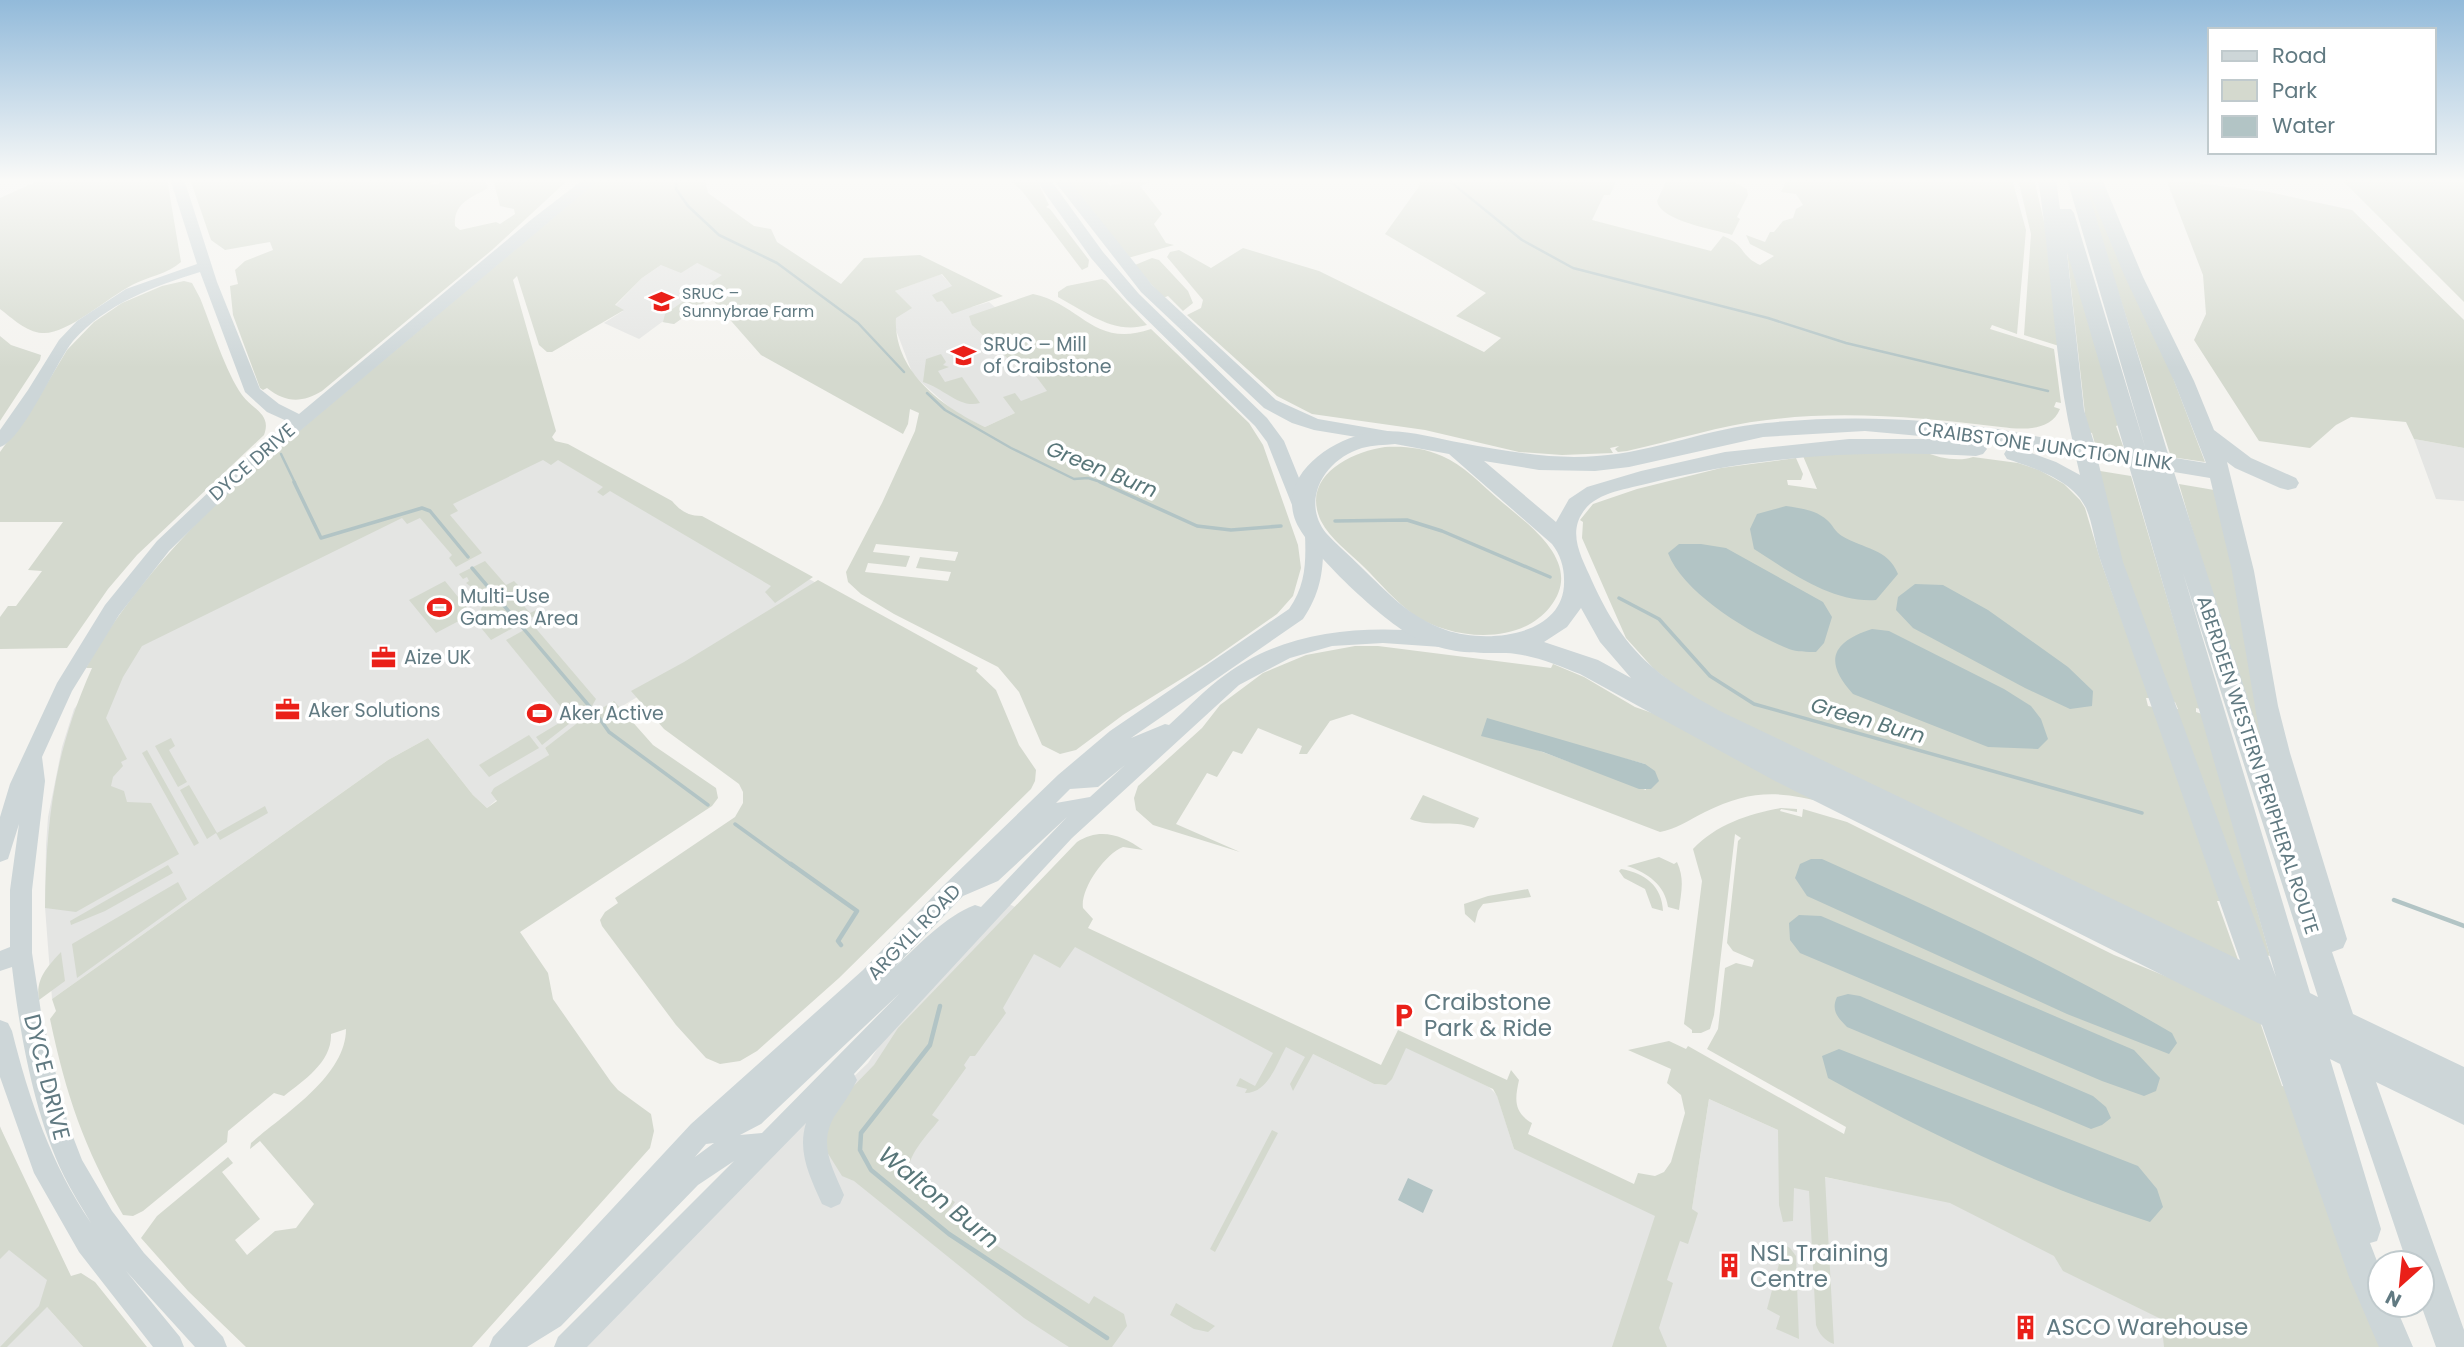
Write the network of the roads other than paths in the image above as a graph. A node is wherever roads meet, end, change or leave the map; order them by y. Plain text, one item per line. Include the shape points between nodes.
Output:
1 (197, 242) edge
2 (513, 242) edge
3 (1087, 242) edge
4 (1108, 242) edge
5 (2056, 242) edge
6 (2057, 242) edge
7 (2076, 242) edge
8 (2092, 242) edge
9 (2120, 242) edge
10 (2058, 249) junction
11 (204, 266) junction
12 (1167, 320) junction
13 (2074, 410) junction
14 (300, 421) junction
15 (2205, 432) junction
16 (1997, 436) junction
17 (1395, 437) junction
18 (0, 441) edge
19 (2144, 444) junction
20 (1456, 449) junction
21 (2015, 454) junction
22 (2086, 457) junction
23 (2221, 478) junction
24 (2288, 483) dead end
25 (2160, 499) junction
26 (2095, 505) junction
27 (1309, 524) junction
28 (1569, 556) junction
29 (1446, 640) junction
30 (1509, 645) junction
31 (1182, 725) junction
32 (33, 758) junction
33 (1065, 781) junction
34 (1093, 805) junction
35 (0, 853) edge
36 (1021, 878) junction
37 (949, 895) junction
38 (10, 957) edge
39 (2343, 999) junction
40 (0, 1031) edge
41 (873, 1038) junction
42 (2464, 1083) edge
43 (2464, 1110) edge
44 (700, 1133) junction
45 (768, 1145) junction
46 (831, 1195) dead end
47 (2372, 1249) edge
48 (2393, 1319) edge
49 (170, 1347) edge
50 (213, 1347) edge
51 (504, 1347) edge
52 (568, 1347) edge
53 (2396, 1347) edge
54 (2402, 1347) edge
55 (2453, 1347) edge

1 - 11 street
2 - 14 street, DYCE DRIVE
3 - 12 main road
4 - 12 main road
5 - 10 highway
6 - 10 highway
7 - 19 highway, ABERDEEN WESTERN PERIPHERAL ROUTE
8 - 19 highway, ABERDEEN WESTERN PERIPHERAL ROUTE
9 - 15 highway
10 - 13 highway
11 - 14 street via 253,391 273,408
11 - 18 street via 142,287 86,321 67,340
12 - 17 main road via 1282,412 1323,427
12 - 27 main road via 1275,441
13 - 16 highway via 2069,425 2054,434 2025,439
13 - 22 highway
14 - 32 street, DYCE DRIVE via 197,512 129,587 74,671
15 - 23 highway
15 - 24 highway via 2243,464
16 - 20 highway, CRAIBSTONE JUNCTION LINK via 1894,425 1797,426 1618,461 1570,465 1522,462
16 - 22 highway, CRAIBSTONE JUNCTION LINK
17 - 20 highway
17 - 27 highway via 1366,440 1330,456 1314,470 1303,498
19 - 25 highway, ABERDEEN WESTERN PERIPHERAL ROUTE
20 - 28 highway
21 - 22 highway, CRAIBSTONE JUNCTION LINK
21 - 26 highway via 2065,475
21 - 28 highway, CRAIBSTONE JUNCTION LINK via 1923,445 1830,445 1766,451 1680,468 1586,497 1569,515
22 - 23 highway, CRAIBSTONE JUNCTION LINK
22 - 26 highway
23 - 39 highway via 2277,753
25 - 39 highway, ABERDEEN WESTERN PERIPHERAL ROUTE
25 - 47 highway, ABERDEEN WESTERN PERIPHERAL ROUTE via 2288,972
26 - 53 highway via 2366,1277
27 - 29 highway via 1390,609
27 - 33 street, ARGYLL ROAD via 1314,583 1296,614 1117,737
28 - 30 highway via 1574,597 1558,622
28 - 42 highway via 1607,635 1623,656 1681,699
29 - 30 highway
29 - 31 street via 1362,635 1297,646 1262,660 1232,680
30 - 43 highway via 1552,653 1589,667 1784,773
31 - 33 street via 1135,745 1091,781
31 - 34 street
32 - 35 street, DYCE DRIVE via 14,798
32 - 38 street, DYCE DRIVE via 35,781
33 - 37 street, ARGYLL ROAD
34 - 36 street
34 - 37 street via 1059,811 990,874
36 - 41 street
36 - 44 street via 936,944 752,1115 726,1129
37 - 44 street, ARGYLL ROAD via 871,977
38 - 50 street, DYCE DRIVE via 29,1012 56,1124 73,1168 123,1248
39 - 55 highway via 2421,1227
40 - 49 street, DYCE DRIVE via 13,1084 64,1205
41 - 45 street
41 - 46 street via 828,1105 815,1135 813,1157
44 - 51 street, ARGYLL ROAD
45 - 51 street via 734,1148 702,1166 552,1317
45 - 52 street
48 - 54 highway

